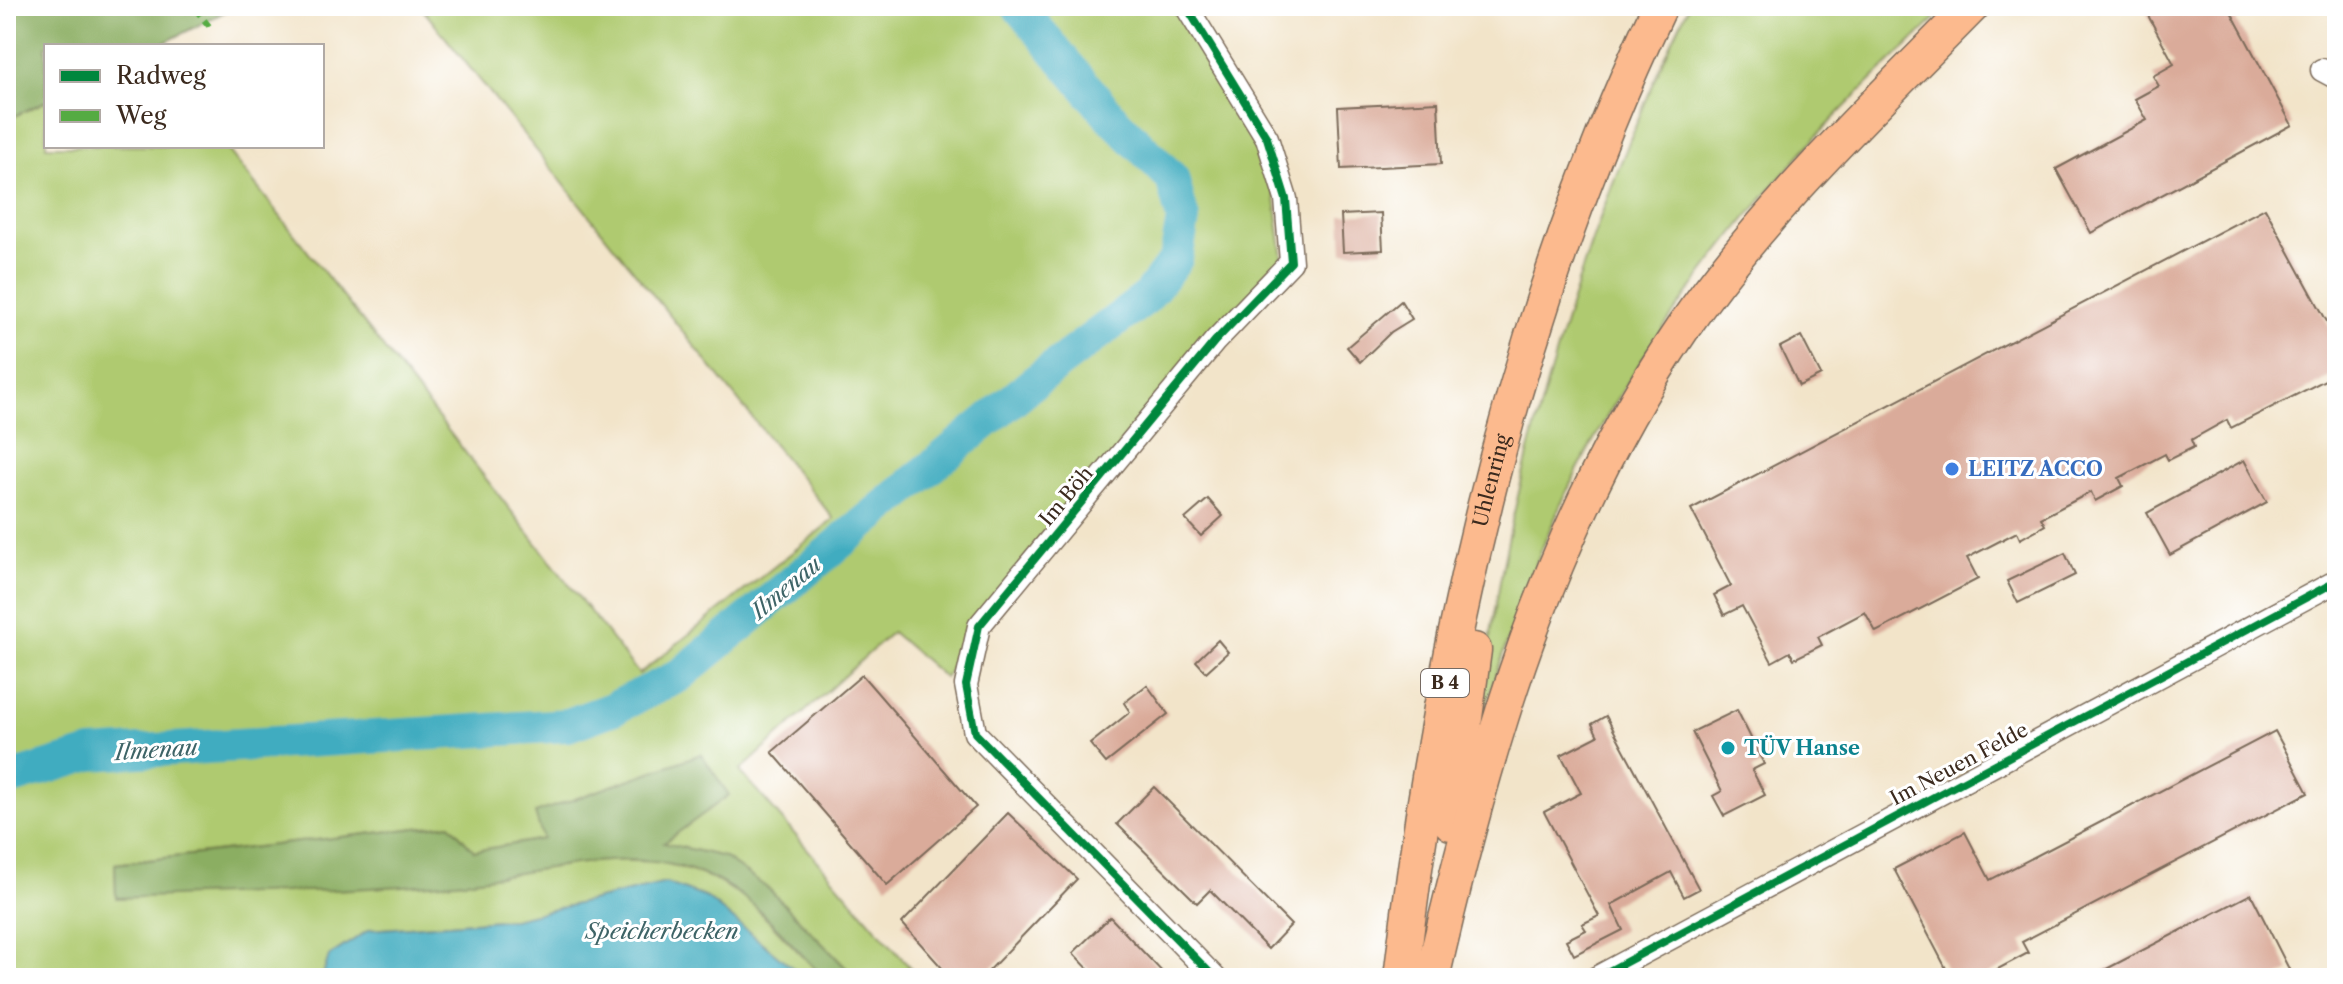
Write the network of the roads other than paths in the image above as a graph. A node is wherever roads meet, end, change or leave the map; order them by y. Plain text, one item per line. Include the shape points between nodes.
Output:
1 (1186, 6) edge
2 (1660, 6) edge
3 (1972, 6) edge
4 (1515, 393) junction
5 (2337, 581) edge
6 (1215, 978) edge
7 (1401, 978) edge
8 (1431, 978) edge
9 (1596, 978) edge

1 - 6 street, Im Böh via 1267,138 1286,199 1291,262 1215,341 979,626 966,685 975,733
2 - 4 highway, Uhlenring / B 4 via 1591,163
3 - 8 highway via 1739,254 1682,329 1625,422 1563,547 1509,686 1466,831
4 - 7 highway, Uhlenring / B 4 via 1439,714 1417,837
4 - 8 highway, B 4 via 1468,687
5 - 9 street, Im Neuen Felde

